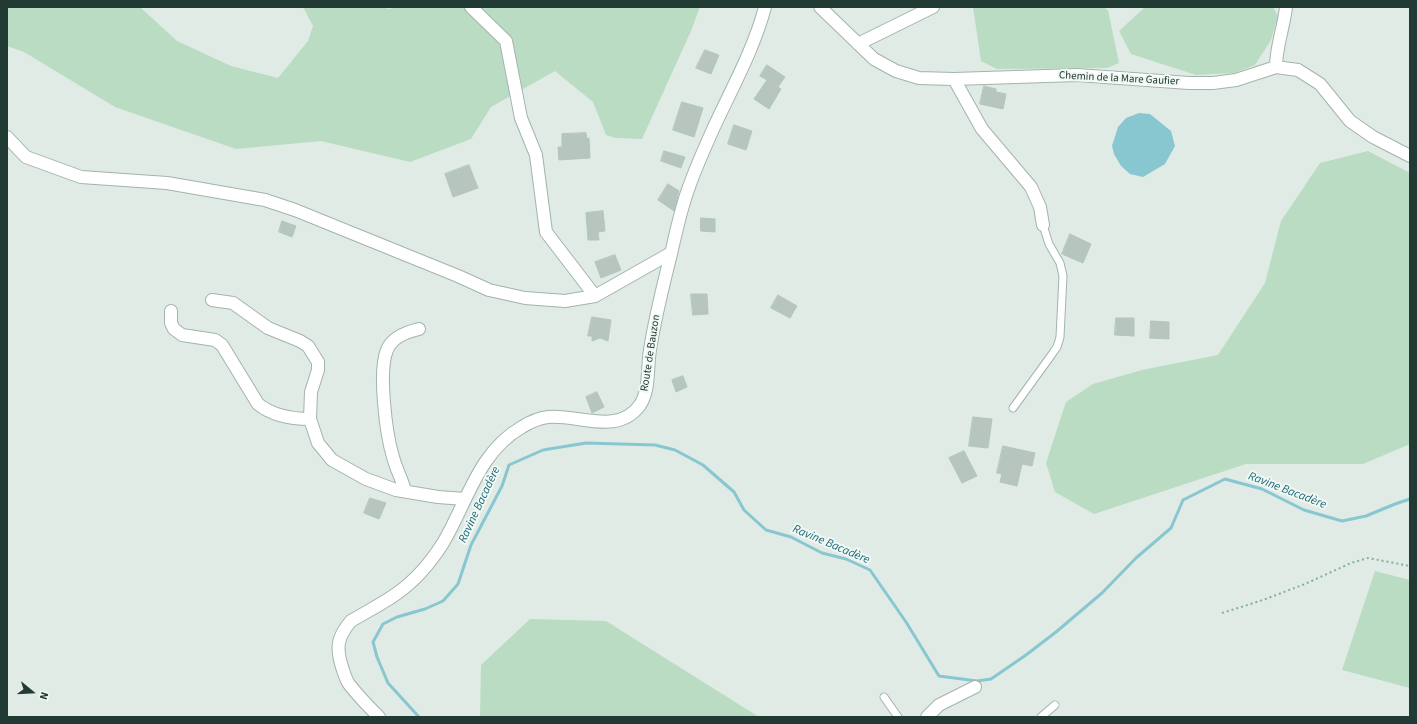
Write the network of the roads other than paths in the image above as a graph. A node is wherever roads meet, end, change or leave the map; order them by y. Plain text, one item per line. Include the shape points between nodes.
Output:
1 (471, 7) edge
2 (765, 7) edge
3 (820, 7) edge
4 (933, 7) edge
5 (1286, 7) edge
6 (858, 44) junction
7 (1276, 67) junction
8 (954, 79) junction
9 (7, 137) edge
10 (1410, 156) edge
11 (1043, 224) joint
12 (671, 253) junction
13 (595, 296) junction
14 (212, 300) dead end
15 (172, 311) dead end
16 (419, 329) dead end
17 (1013, 408) dead end
18 (310, 419) junction
19 (405, 492) junction
20 (465, 499) junction
21 (975, 687) dead end
22 (884, 697) dead end
23 (1056, 705) dead end
24 (379, 717) edge
25 (898, 717) edge
26 (927, 717) edge
27 (1041, 717) edge

1 - 13 street via 506,41 520,118 536,155 546,232
2 - 12 street, Route de Bauzon via 746,60 688,188
3 - 6 street, Chemin de la Mare Gaufier
4 - 6 street
5 - 7 street
6 - 8 street, Chemin de la Mare Gaufier via 874,59 896,71 919,78
7 - 8 street, Chemin de la Mare Gaufier via 1236,80 1213,83 1077,75
7 - 10 street, Chemin de la Mare Gaufier via 1298,70 1320,84 1350,122
8 - 11 street via 982,129 1031,187 1040,207
9 - 13 street via 26,157 80,177 167,182 265,200 489,290 525,298 566,301
11 - 17 lane via 1048,244 1060,263 1063,276 1060,337 1057,347
12 - 13 street
12 - 20 street, Route de Bauzon via 641,404 633,413 615,422 548,417 530,422 496,448 475,478
14 - 18 street via 233,303 268,328 308,346 318,362 311,392
15 - 18 street via 171,323 182,335 215,340 222,345 258,404 267,411 294,419
16 - 19 street via 405,332 394,340 387,349 384,360 386,420 393,458
18 - 19 street via 318,444 332,460 366,479
19 - 20 street
20 - 24 street, Route de Bauzon via 442,544 421,571 397,594 351,622 341,634 338,655 348,683
21 - 26 street via 939,705
22 - 25 lane
23 - 27 lane

